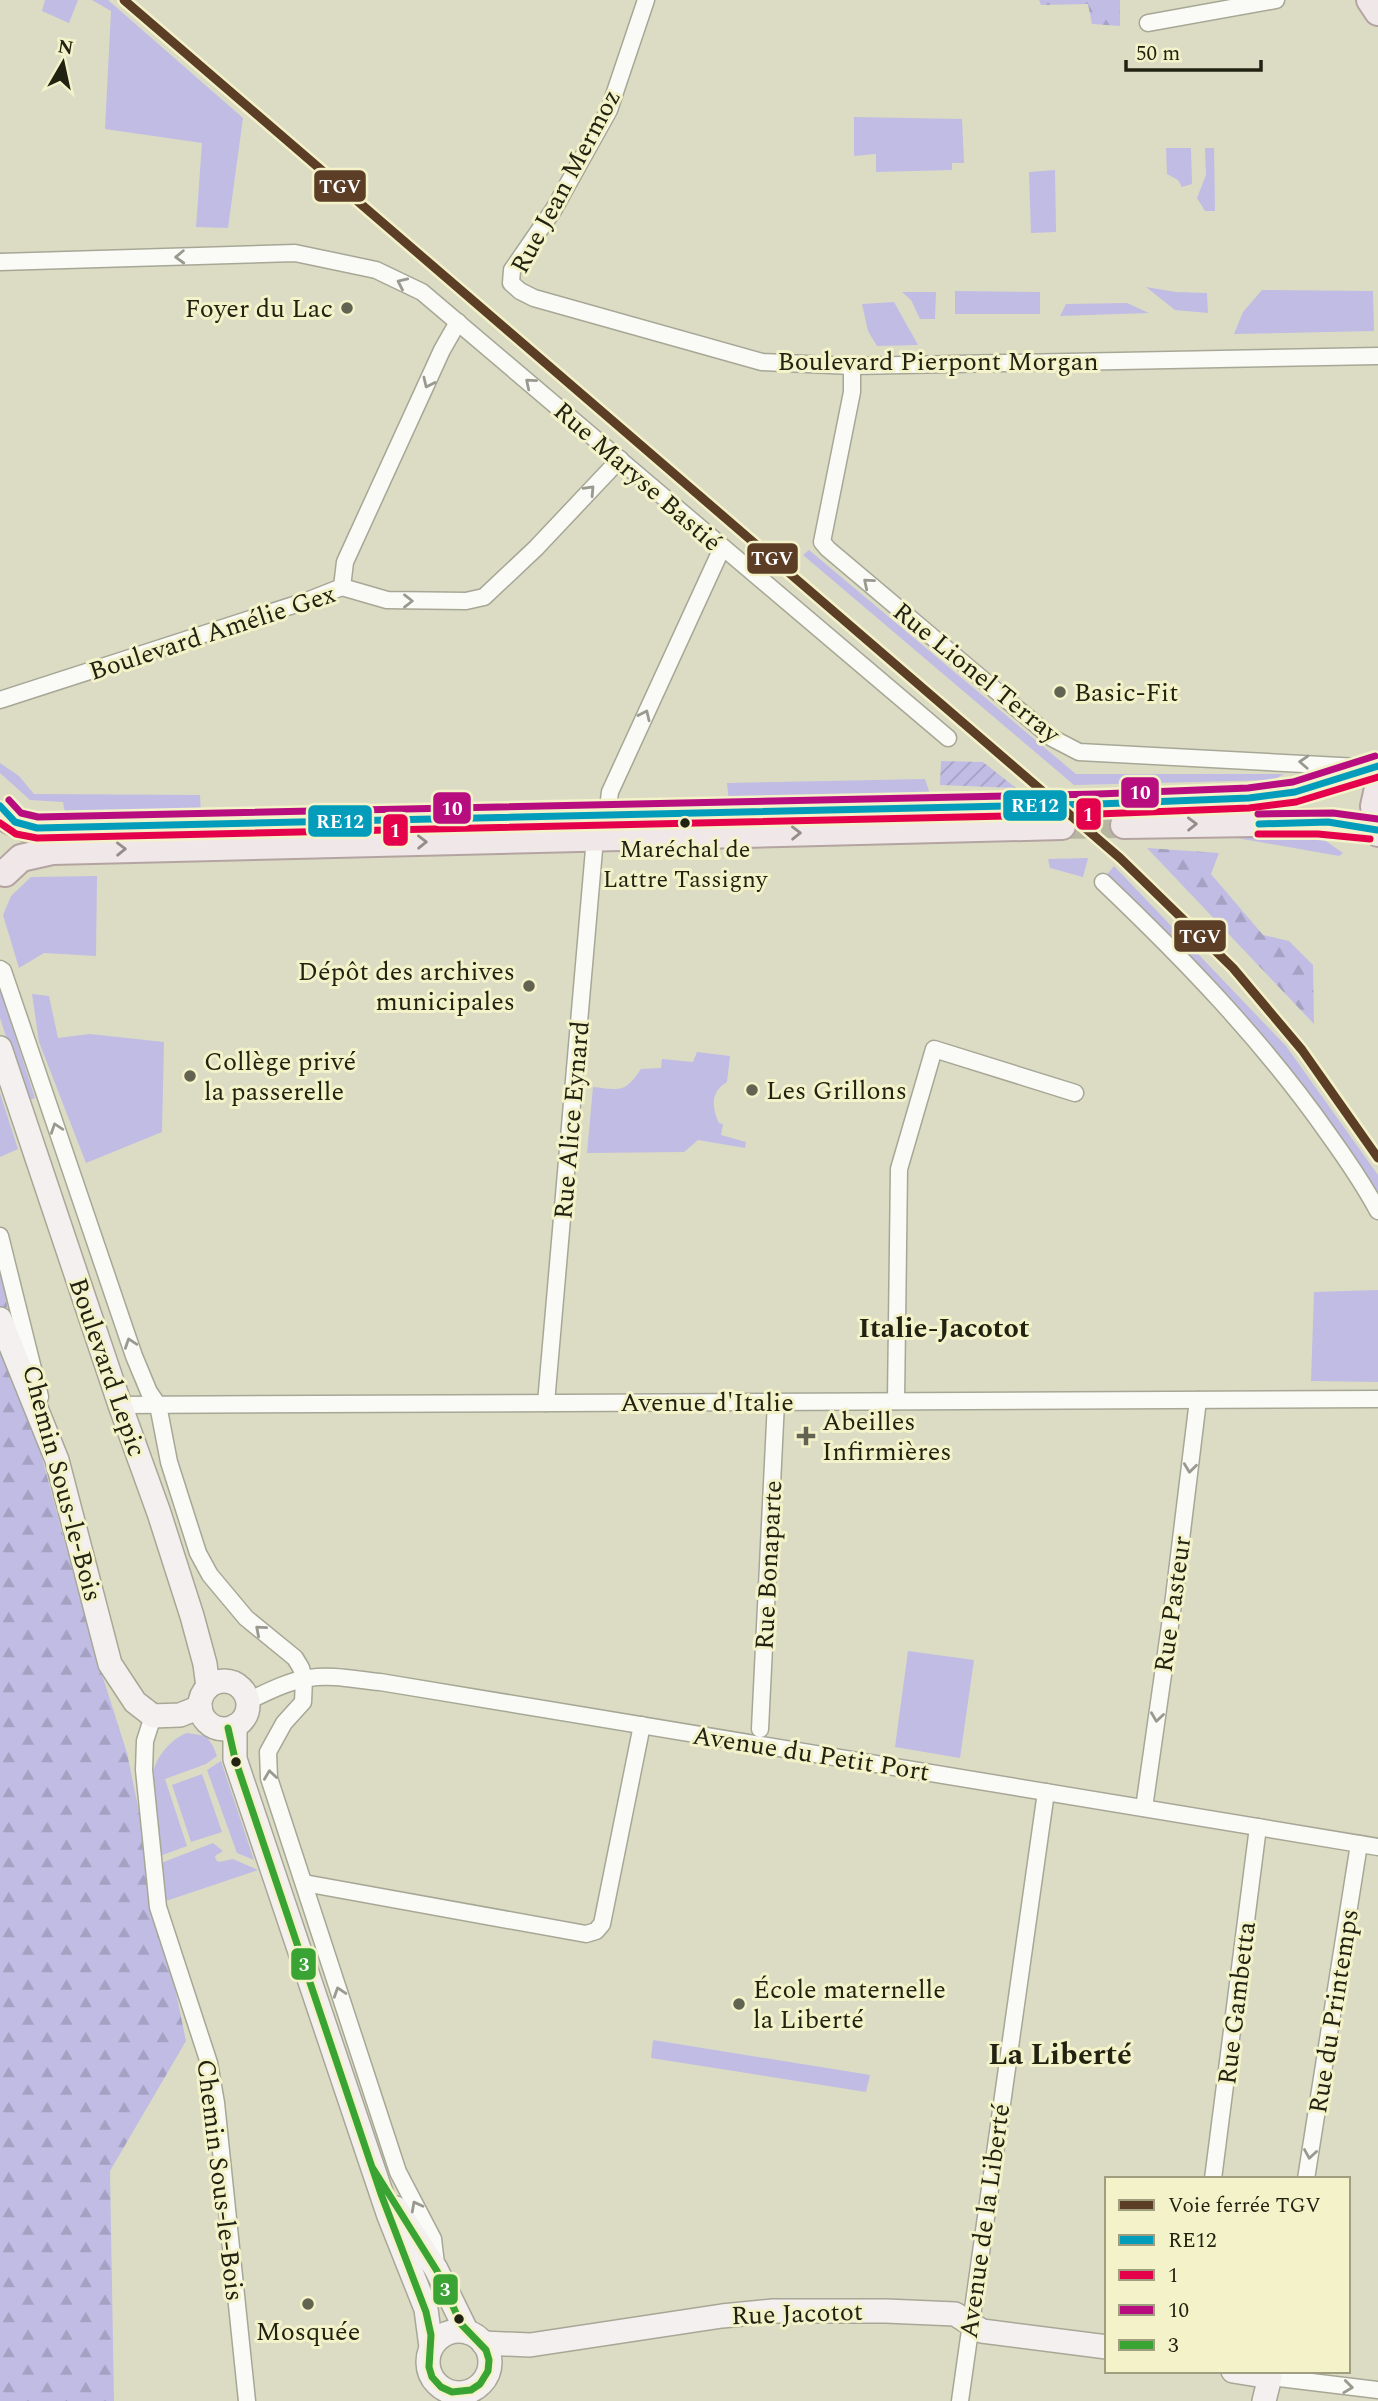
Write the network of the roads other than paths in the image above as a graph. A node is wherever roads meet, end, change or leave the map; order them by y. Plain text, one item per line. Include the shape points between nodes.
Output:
1 (646, 0) edge
2 (1276, 0) edge
3 (1370, 0) edge
4 (1378, 12) edge
5 (1148, 23) dead end
6 (0, 262) edge
7 (511, 283) joint
8 (458, 321) junction
9 (1378, 356) edge
10 (852, 366) junction
11 (620, 459) junction
12 (722, 548) junction
13 (342, 587) junction
14 (0, 700) edge
15 (948, 738) dead end
16 (1376, 774) edge
17 (1098, 804) tunnel mouth
18 (1044, 805) tunnel mouth
19 (4, 813) edge
20 (1124, 825) tunnel mouth
21 (601, 826) junction
22 (1062, 826) tunnel mouth
23 (1377, 832) edge
24 (3, 876) edge
25 (1103, 882) dead end
26 (2, 970) edge
27 (0, 1048) edge
28 (1075, 1093) dead end
29 (1378, 1211) edge
30 (0, 1236) edge
31 (0, 1319) edge
32 (1378, 1399) edge
33 (1198, 1400) junction
34 (896, 1401) junction
35 (776, 1402) junction
36 (546, 1403) junction
37 (120, 1405) junction
38 (158, 1405) junction
39 (47, 1431) junction
40 (304, 1679) junction
41 (246, 1697) junction
42 (192, 1700) junction
43 (642, 1725) junction
44 (232, 1727) junction
45 (760, 1729) dead end
46 (1046, 1792) junction
47 (1144, 1808) junction
48 (1258, 1828) junction
49 (1359, 1844) junction
50 (1378, 1847) edge
51 (303, 1883) junction
52 (372, 2167) junction
53 (1213, 2177) edge
54 (1307, 2177) edge
55 (436, 2269) junction
56 (970, 2322) junction
57 (475, 2338) junction
58 (530, 2346) junction
59 (431, 2347) junction
60 (1105, 2347) edge
61 (1271, 2374) edge
62 (472, 2390) edge
63 (1378, 2390) edge
64 (247, 2401) edge
65 (960, 2401) edge
66 (1264, 2401) edge

1 - 7 street, Rue Jean Mermoz via 609,110 554,209 512,270
2 - 5 street
3 - 4 main road
8 -> 6 street via 422,292 376,270 295,253
7 - 10 street, Boulevard Pierpont Morgan via 534,298 762,362
11 -> 8 street, Rue Maryse Bastié
8 -> 13 street via 345,562
9 - 10 street, Boulevard Pierpont Morgan
16 -> 10 street, Rue Lionel Terray via 1317,763 1079,752 1052,738 822,542 852,392
11 - 12 street, Rue Maryse Bastié
13 -> 11 street, Boulevard Amélie Gex via 387,600 484,597
12 - 15 street, Rue Maryse Bastié
21 -> 12 street, Rue Alice Eynard via 610,792
13 - 14 street, Boulevard Amélie Gex
16 - 17 main road via 1250,798
16 - 23 main road
18 - 21 main road
19 - 21 main road via 24,827 37,828
19 - 24 main road via 13,833 13,847
20 -> 23 main road via 1328,822
21 -> 22 main road
24 -> 21 main road via 21,858 52,851
21 - 36 street, Rue Alice Eynard
25 - 29 street via 1273,1059
38 -> 26 street, Boulevard Lepic via 134,1356
27 - 37 main road, Boulevard Lepic
28 - 34 street via 934,1049 899,1169
30 - 39 street, Chemin Sous-le-Bois
31 - 39 main road
32 - 33 street, Avenue d'Italie
33 - 34 street, Avenue d'Italie
33 -> 47 street, Rue Pasteur
34 - 35 street, Avenue d'Italie
35 - 36 street, Avenue d'Italie
35 - 45 street, Rue Bonaparte
36 - 38 street, Avenue d'Italie
37 - 38 street, Avenue d'Italie
37 - 42 main road, Boulevard Lepic via 159,1513
40 -> 38 street, Boulevard Lepic via 295,1658 224,1595 198,1553 169,1462
39 - 42 main road, Chemin Sous-le-Bois via 110,1664 120,1681 143,1701
40 - 41 street, Avenue du Petit Port
40 - 43 street, Avenue du Petit Port via 380,1682
51 -> 40 street via 269,1778 268,1752 303,1702
41 - 42 main road via 233,1683
41 - 44 main road via 246,1716
42 - 44 main road via 216,1728
42 - 64 street, Chemin Sous-le-Bois via 156,1730 144,1756 158,1907 209,2063 216,2103
43 - 46 street, Avenue du Petit Port
43 - 51 street via 602,1924 596,1931 586,1934
44 - 52 main road via 235,1759
46 - 47 street, Avenue du Petit Port
46 - 56 street, Avenue de la Liberté
47 - 48 street, Avenue du Petit Port
48 - 49 street, Avenue du Petit Port
48 - 53 street, Rue Gambetta
49 - 50 street, Avenue du Petit Port
49 -> 54 street, Rue du Printemps
55 -> 51 street via 433,2239 398,2172
52 - 55 main road
52 - 59 main road via 426,2309
55 - 57 main road
56 - 58 main road, Rue Jacotot via 955,2314 906,2311 773,2311
56 - 60 main road, Rue Jacotot via 982,2330
56 - 65 street, Avenue de la Liberté
57 - 58 main road, Rue Jacotot
57 - 59 main road via 456,2331
57 - 62 main road via 490,2361
58 - 62 main road via 497,2363
59 - 62 main road via 431,2377 438,2385
61 -> 63 street
61 - 66 main road

